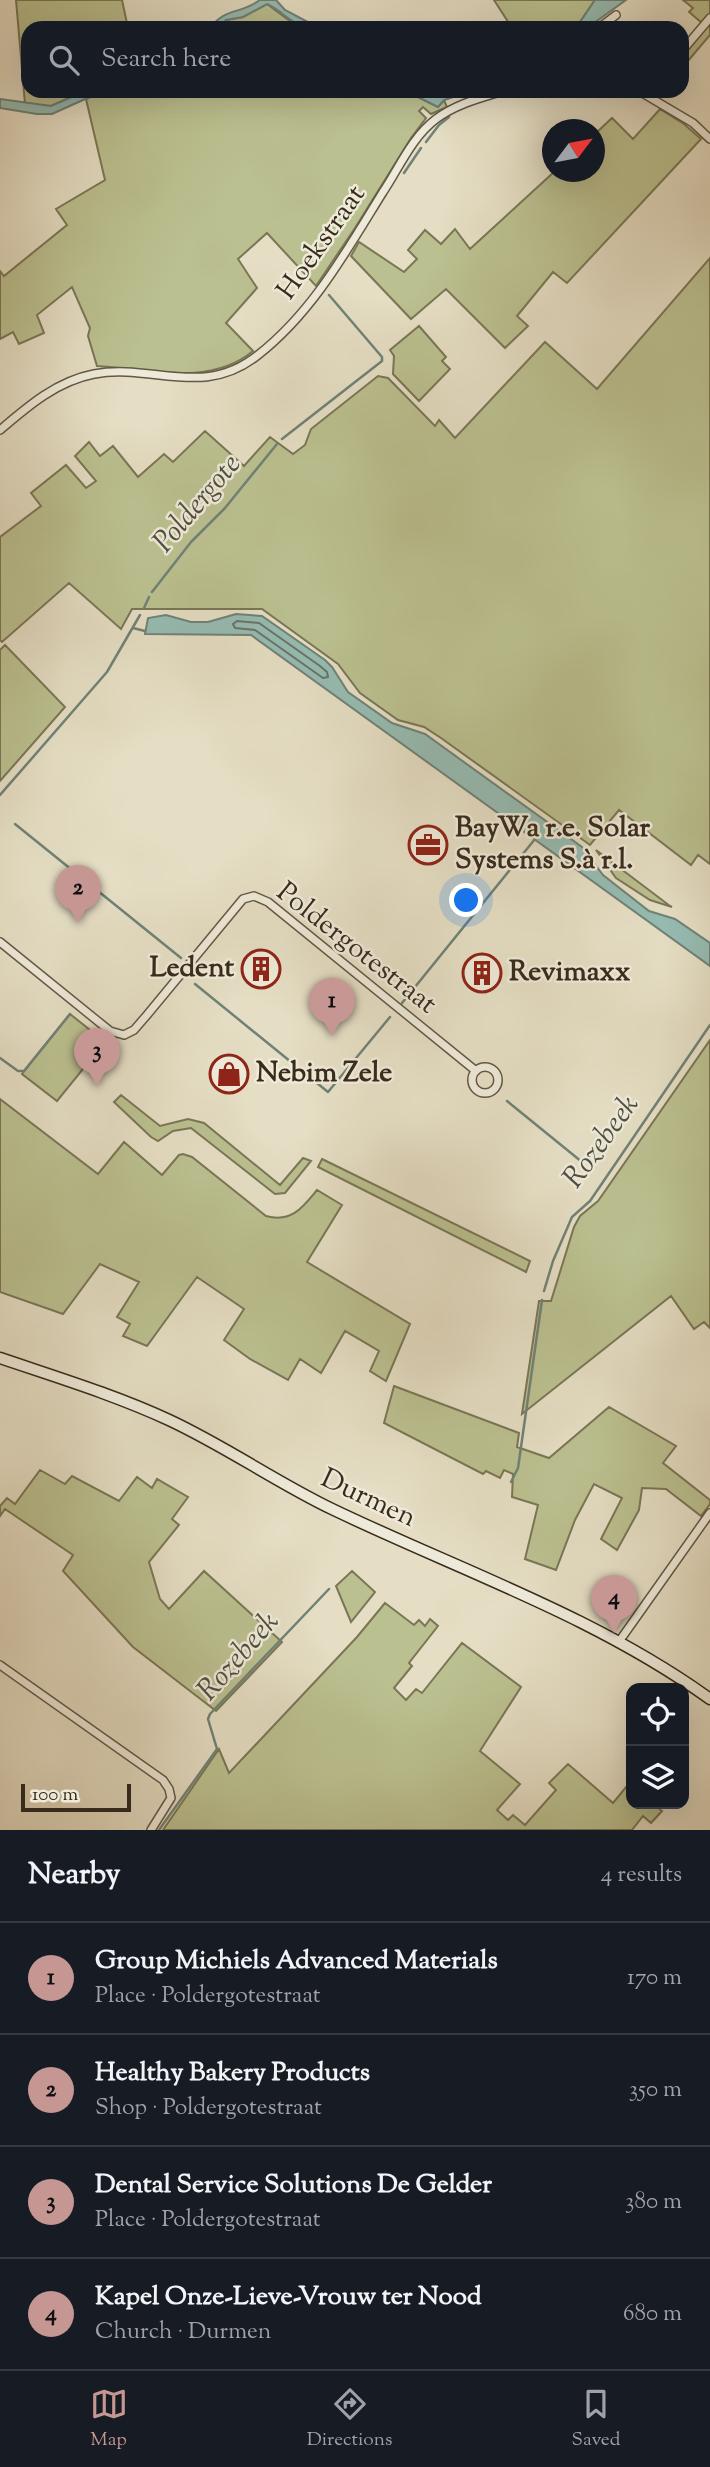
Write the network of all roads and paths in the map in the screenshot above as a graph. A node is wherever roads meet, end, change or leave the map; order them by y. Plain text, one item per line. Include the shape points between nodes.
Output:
1 (616, 15) dead end
2 (710, 18) edge
3 (608, 21) edge
4 (689, 43) edge
5 (484, 98) edge
6 (654, 98) edge
7 (710, 139) edge
8 (0, 430) edge
9 (0, 942) edge
10 (476, 1071) dead end
11 (0, 1358) edge
12 (710, 1513) edge
13 (618, 1643) junction
14 (0, 1664) edge
15 (709, 1697) edge
16 (150, 1830) edge

1 - 3 street
2 - 4 street
5 - 8 street, Hoekstraat via 448,111 419,135 322,288 250,361 214,376 195,378 106,372 82,376 42,396
6 - 7 street via 693,122
9 - 10 street, Poldergotestraat via 110,1031 124,1035 134,1030 243,899 254,896 268,902
11 - 13 street, Durmen via 170,1420 330,1508 456,1563
12 - 13 street
13 - 15 street, Durmen
14 - 16 street via 163,1780 171,1798

